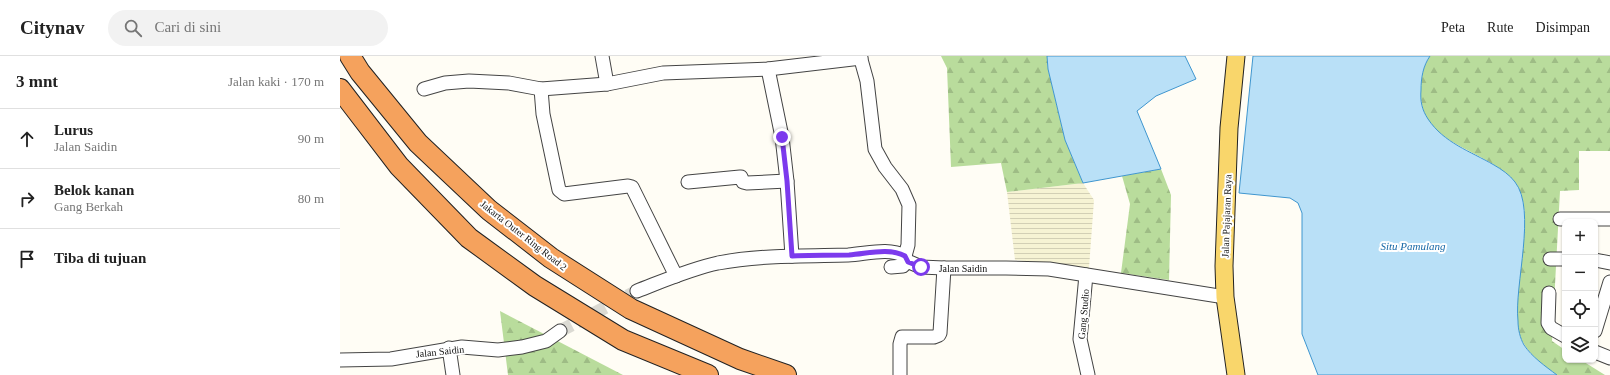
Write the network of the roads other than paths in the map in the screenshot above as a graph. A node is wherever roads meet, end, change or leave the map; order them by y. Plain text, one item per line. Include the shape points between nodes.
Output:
1 (350, 56) edge
2 (602, 56) edge
3 (1236, 56) edge
4 (861, 57) edge
5 (768, 69) junction
6 (607, 84) junction
7 (340, 89) edge
8 (424, 89) dead end
9 (541, 89) junction
10 (787, 181) junction
11 (688, 182) dead end
12 (1610, 218) edge
13 (1560, 219) dead end
14 (792, 256) junction
15 (1550, 258) dead end
16 (1562, 258) edge
17 (906, 259) junction
18 (1598, 261) edge
19 (1610, 263) edge
20 (891, 267) dead end
21 (944, 268) junction
22 (1086, 275) junction
23 (676, 276) junction
24 (1610, 282) edge
25 (637, 291) tunnel mouth
26 (1549, 292) dead end
27 (1225, 297) junction
28 (1596, 327) edge
29 (560, 331) tunnel mouth
30 (1562, 334) edge
31 (449, 348) junction
32 (1598, 353) edge
33 (1610, 358) edge
34 (340, 360) edge
35 (453, 375) edge
36 (708, 375) edge
37 (786, 375) edge
38 (900, 375) edge
39 (1088, 375) edge
40 (1236, 375) edge

1 - 37 highway, Jakarta Outer Ring Road 2 via 418,143 489,210 551,258 631,309 740,359
2 - 6 street
3 - 27 main road, Jalan Pajajaran Raya via 1229,128
4 - 5 street
4 - 17 street via 867,81 875,149 902,189 908,205
5 - 6 street via 663,73
5 - 10 street via 780,123
6 - 9 street
7 - 36 highway via 399,166 470,238 535,286 623,340
8 - 9 street via 445,83 469,81 509,83
9 - 23 street via 559,190 564,194 632,187
10 - 11 street via 747,183 740,177
10 - 14 street
12 - 13 street
14 - 17 street, Jalan Saidin via 898,252
14 - 23 street, Jalan Saidin via 719,263
15 - 16 street
17 - 20 street via 903,266
17 - 21 street, Jalan Saidin via 921,267
18 - 19 street
21 - 22 street, Jalan Saidin via 1049,269
21 - 38 street via 940,333 934,338 902,337
22 - 27 street, Jalan Saidin
22 - 39 street, Gang Studio via 1080,339
23 - 25 street, Jalan Saidin
24 - 28 street
26 - 30 street via 1548,323 1550,328
27 - 40 main road, Jalan Pajajaran Raya
29 - 31 street, Jalan Saidin via 546,341 522,347 498,350
31 - 34 street, Jalan Saidin via 390,359
31 - 35 street
32 - 33 street

